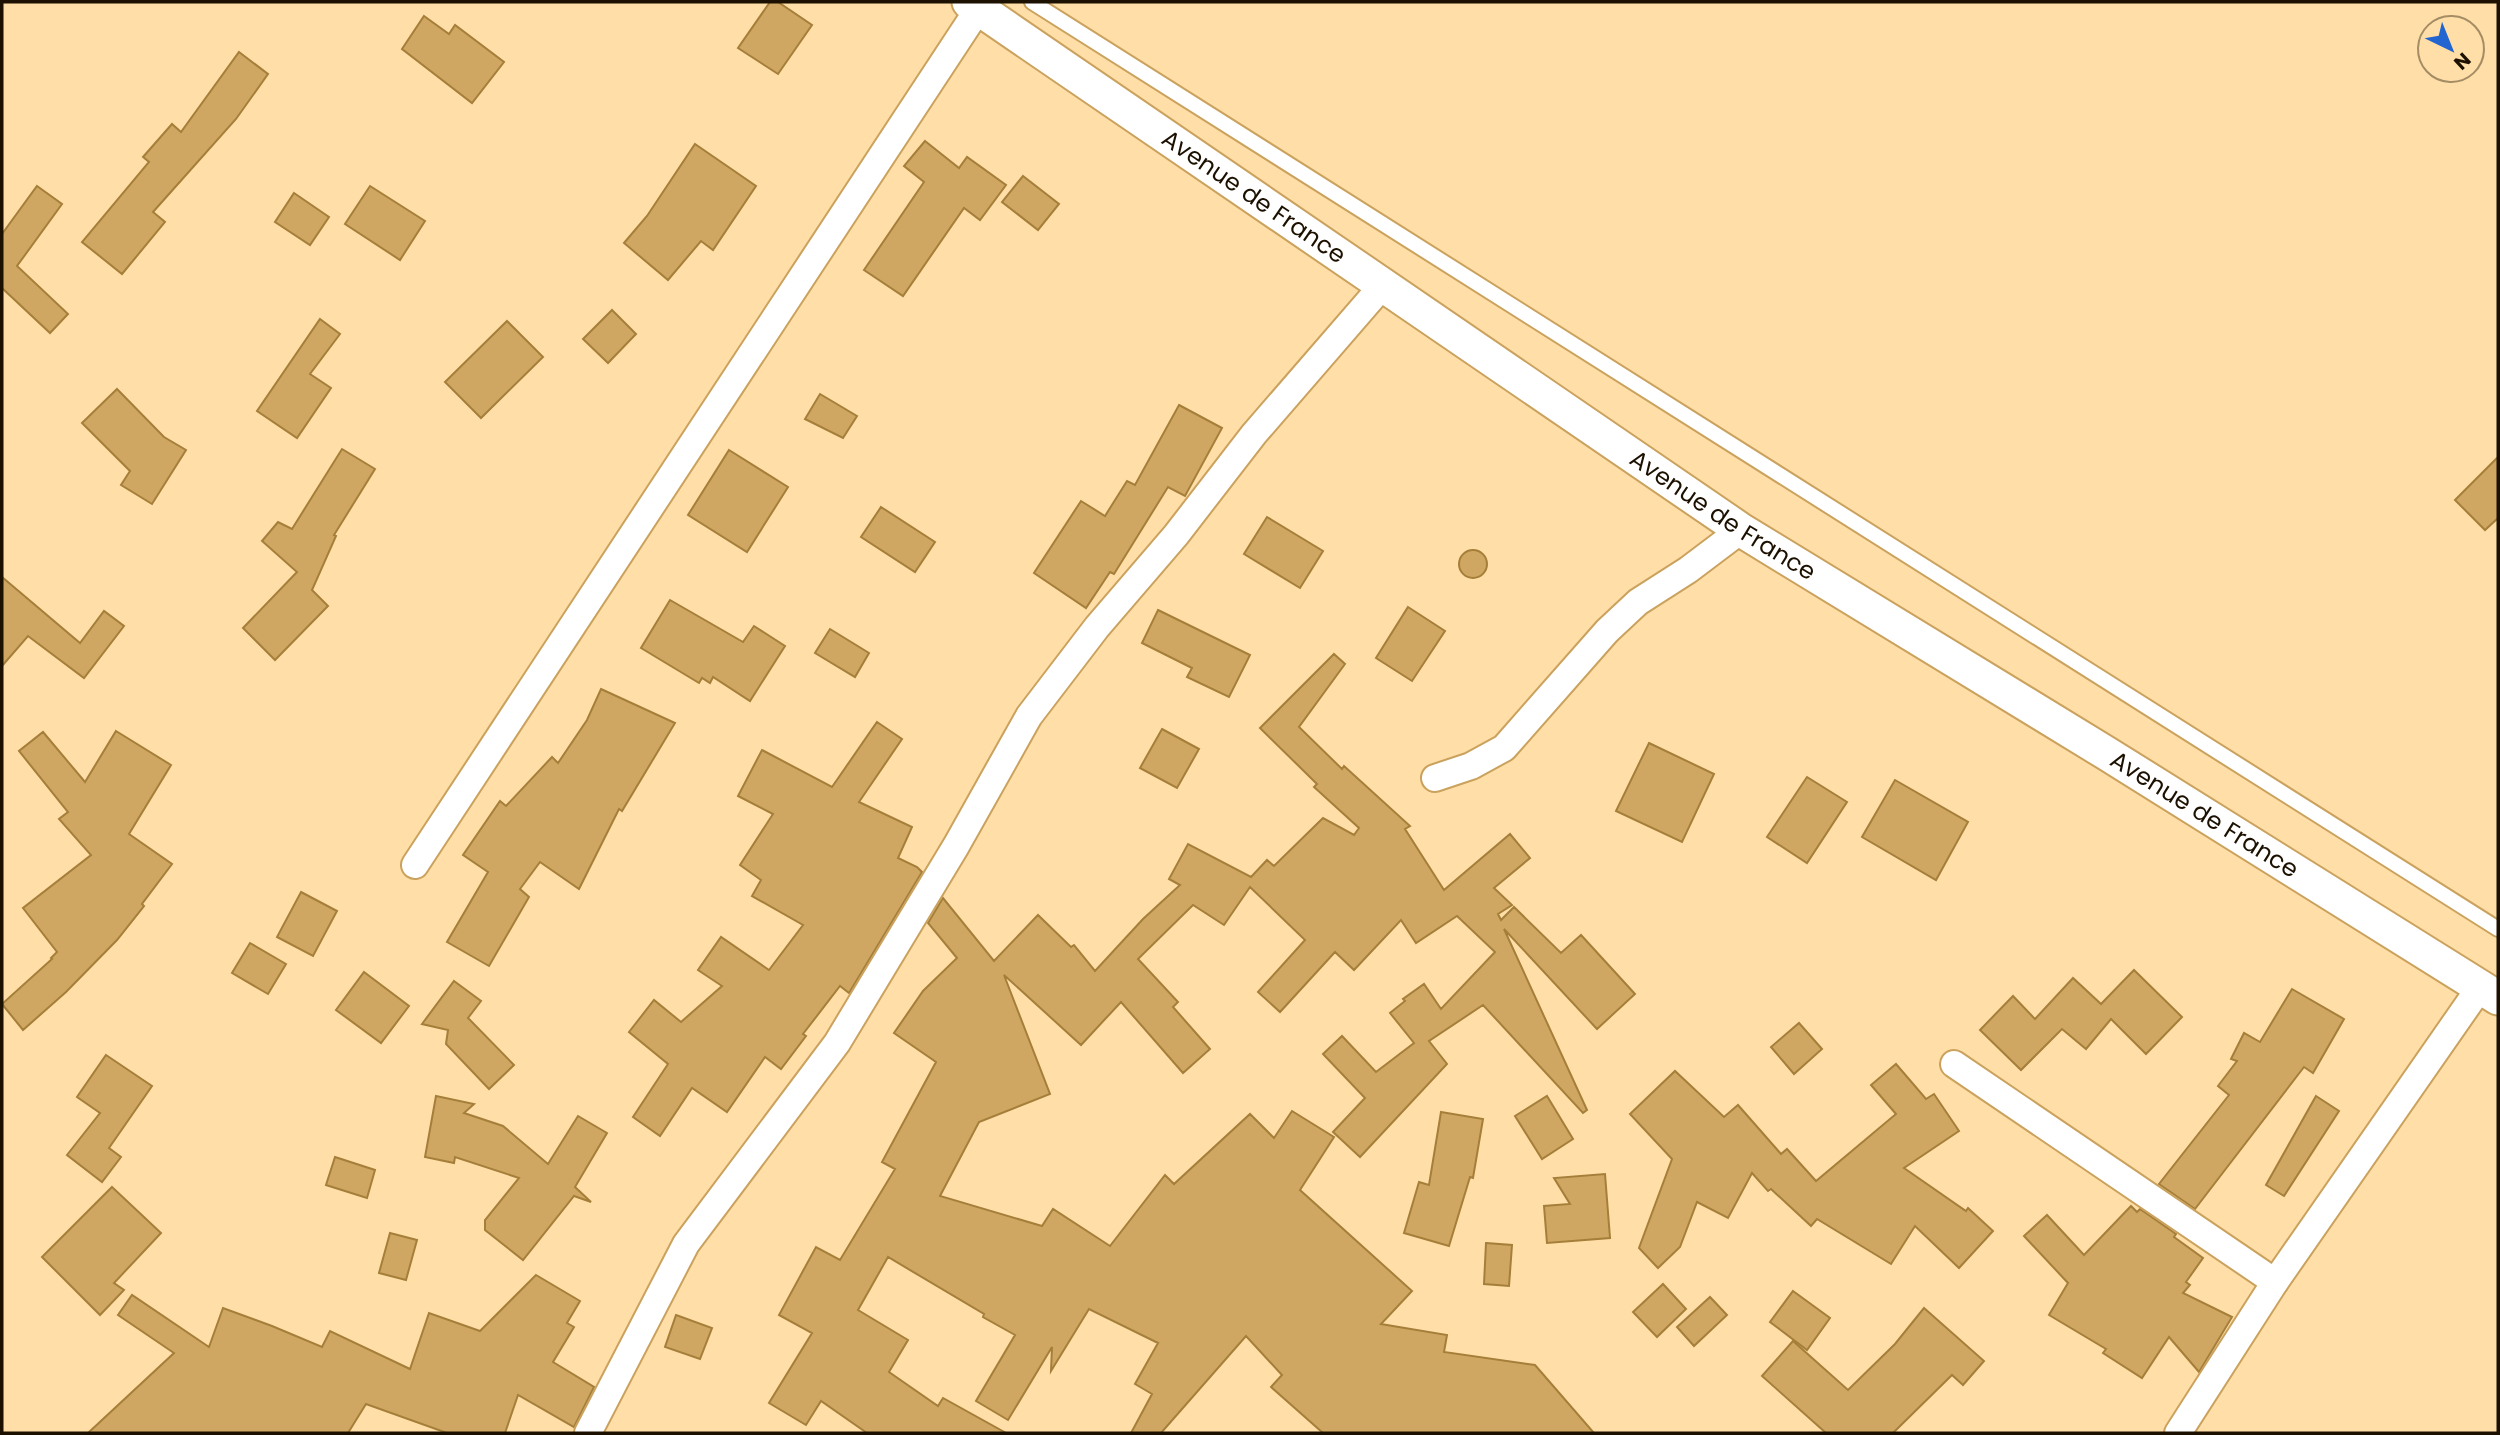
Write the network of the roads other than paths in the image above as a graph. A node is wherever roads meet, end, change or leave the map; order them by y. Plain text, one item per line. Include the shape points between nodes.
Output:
1 (1032, 2) edge
2 (974, 5) edge
3 (1383, 285) junction
4 (1741, 530) junction
5 (1435, 778) dead end
6 (415, 864) dead end
7 (2498, 929) edge
8 (2490, 992) edge
9 (1954, 1063) dead end
10 (2275, 1282) junction
11 (588, 1433) edge
12 (2178, 1433) edge

1 - 7 lane
2 - 3 street, Avenue de France
2 - 6 street
3 - 4 street, Avenue de France
3 - 11 street via 1254,434 1029,716 837,1043 686,1244
4 - 5 street via 1638,602 1504,748
4 - 8 street, Avenue de France
8 - 10 street
9 - 10 street
10 - 12 street

